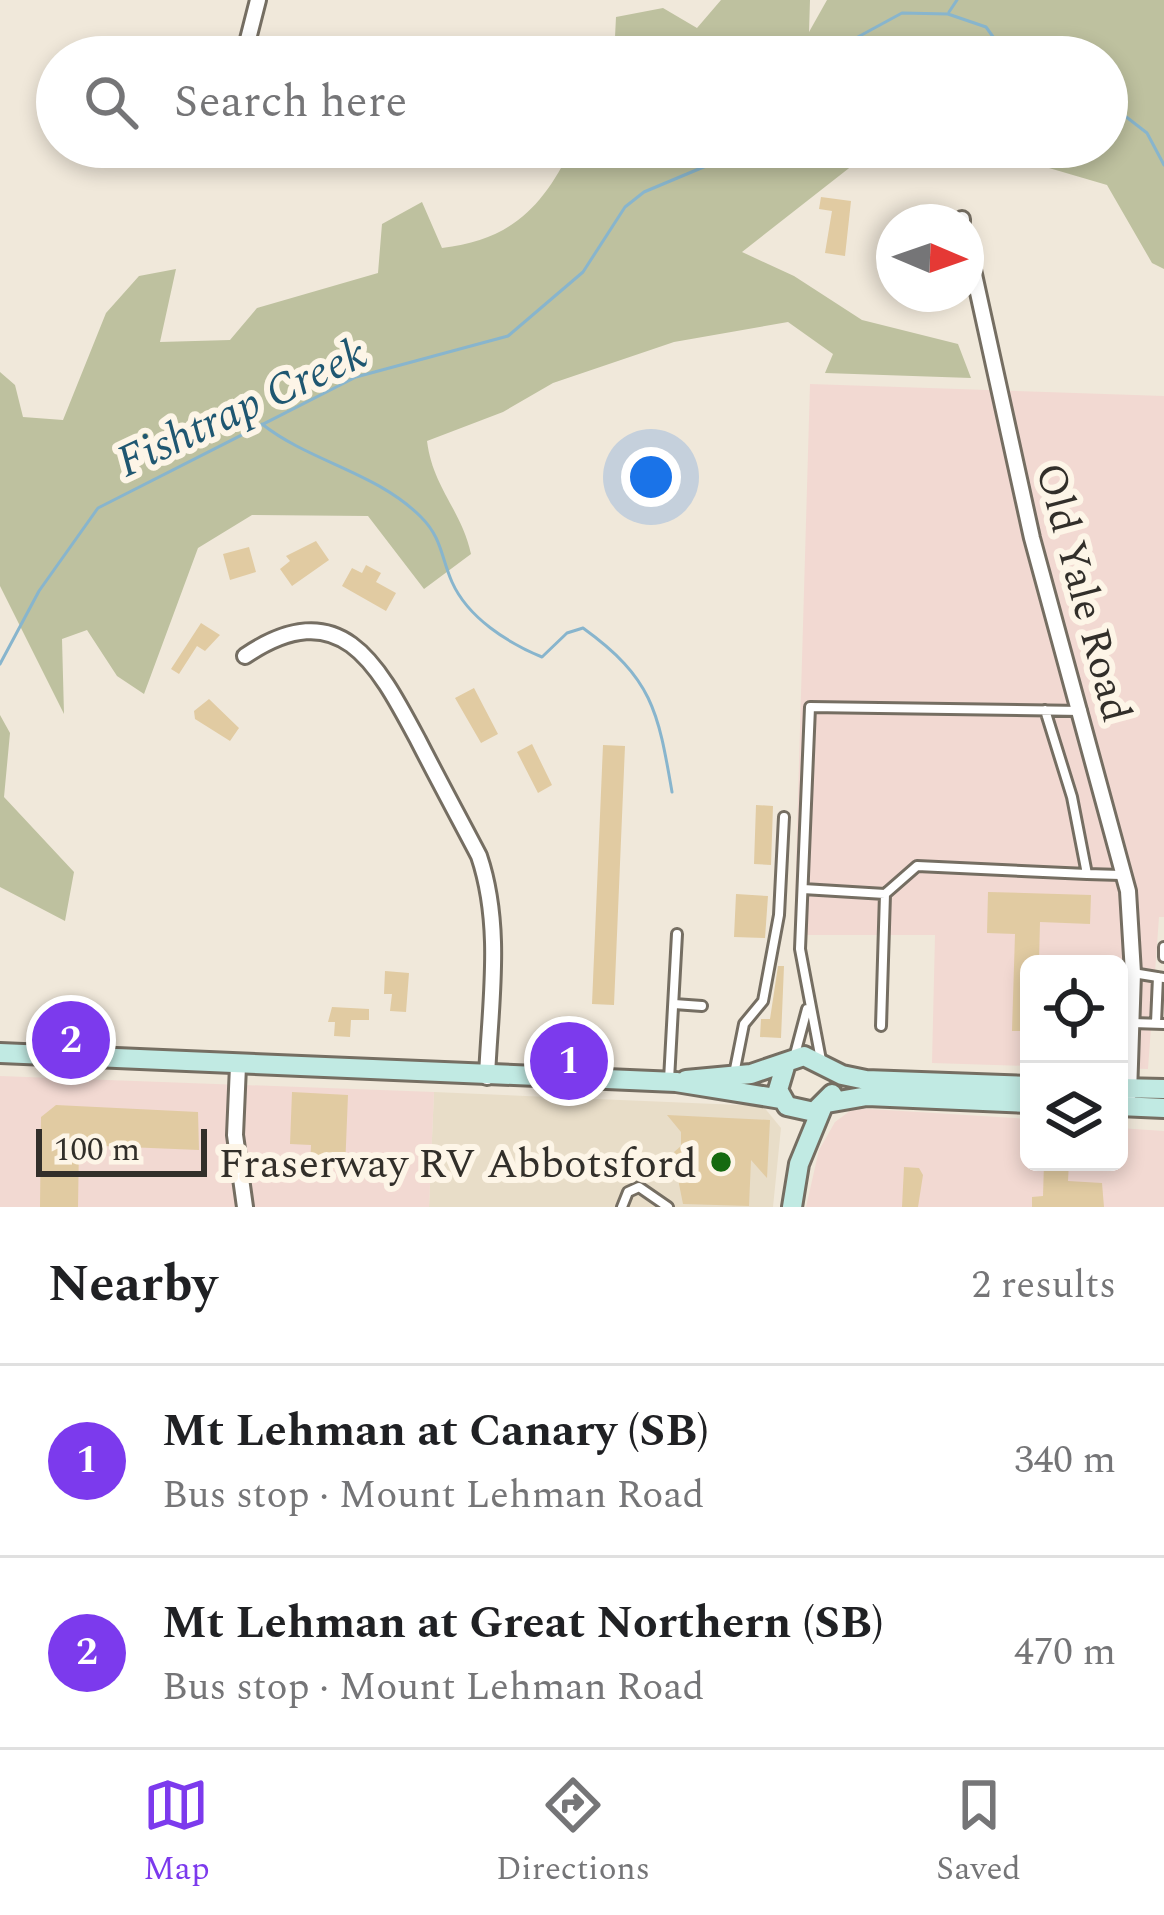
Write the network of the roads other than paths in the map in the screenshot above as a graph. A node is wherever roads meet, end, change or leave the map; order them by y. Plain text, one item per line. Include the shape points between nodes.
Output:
1 (258, 0) edge
2 (249, 36) edge
3 (982, 312) edge
4 (244, 656) dead end
5 (1045, 710) junction
6 (1083, 711) junction
7 (784, 817) dead end
8 (1087, 874) junction
9 (1125, 875) junction
10 (802, 889) junction
11 (885, 894) junction
12 (677, 934) dead end
13 (1164, 947) edge
14 (1164, 957) edge
15 (1133, 974) junction
16 (1161, 977) edge
17 (809, 1002) junction
18 (674, 1004) junction
19 (702, 1006) dead end
20 (1131, 1023) junction
21 (1160, 1024) edge
22 (881, 1026) dead end
23 (0, 1054) edge
24 (790, 1061) junction
25 (825, 1063) junction
26 (1127, 1063) edge
27 (238, 1066) junction
28 (734, 1075) junction
29 (487, 1077) junction
30 (672, 1082) junction
31 (1020, 1086) edge
32 (1164, 1089) edge
33 (1128, 1096) edge
34 (1128, 1098) edge
35 (782, 1101) junction
36 (1020, 1103) edge
37 (825, 1106) junction
38 (1164, 1108) edge
39 (799, 1164) junction
40 (245, 1207) edge
41 (622, 1207) edge
42 (668, 1207) edge
43 (792, 1207) edge

1 - 2 street
3 - 6 street, Old Yale Road via 1032,538
4 - 29 street via 287,633 317,631 350,642 381,670 490,887
5 - 6 lane
5 - 8 lane
5 - 10 lane via 810,707
6 - 9 street, Old Yale Road
7 - 28 lane via 779,915 763,1001 745,1024
8 - 9 lane
8 - 11 lane via 917,866
9 - 15 street, Old Yale Road
10 - 11 lane
10 - 17 lane
11 - 22 lane
12 - 18 lane
13 - 14 lane
15 - 16 lane
15 - 20 street, Old Yale Road
16 - 21 lane
17 - 24 lane
17 - 25 lane
18 - 19 lane
18 - 30 lane
20 - 21 lane
20 - 26 street, Old Yale Road
23 - 27 main road
24 - 25 main road
24 - 28 main road
24 - 35 main road via 778,1080
25 - 31 main road via 866,1080
25 - 37 main road via 834,1084
27 - 29 main road
27 - 40 street via 235,1135
28 - 30 main road
29 - 30 main road
30 - 35 main road
32 - 33 main road
34 - 38 main road
35 - 37 main road via 805,1113
35 - 39 main road
36 - 37 main road via 867,1096
37 - 39 main road
39 - 43 main road
41 - 42 lane via 639,1187

